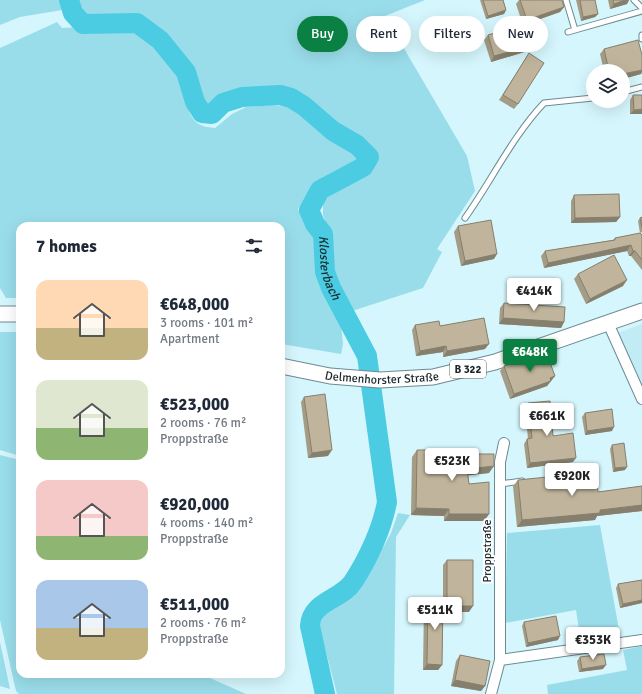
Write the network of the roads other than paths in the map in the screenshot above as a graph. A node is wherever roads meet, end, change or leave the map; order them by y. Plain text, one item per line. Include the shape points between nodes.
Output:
1 (566, 0) edge
2 (634, 0) edge
3 (642, 9) edge
4 (576, 30) junction
5 (568, 32) dead end
6 (642, 35) edge
7 (642, 39) edge
8 (642, 87) edge
9 (630, 90) edge
10 (586, 99) edge
11 (465, 218) dead end
12 (642, 311) edge
13 (0, 314) edge
14 (16, 314) edge
15 (608, 323) junction
16 (285, 367) edge
17 (642, 400) edge
18 (504, 443) dead end
19 (578, 474) edge
20 (554, 477) edge
21 (531, 480) edge
22 (500, 484) junction
23 (642, 640) edge
24 (500, 660) junction
25 (491, 694) edge

1 - 4 lane
2 - 3 lane
3 - 4 lane
4 - 5 lane
6 - 7 lane
8 - 9 lane
10 - 11 lane via 544,103 528,121
12 - 15 main road, Delmenhorster Straße / B 322
13 - 14 main road
15 - 16 main road, Delmenhorster Straße / B 322 via 495,362 462,371 417,378 353,378
15 - 17 street
18 - 22 street, Proppstraße via 500,462
19 - 20 lane
21 - 22 lane
22 - 24 street, Proppstraße
23 - 24 street
24 - 25 street, Proppstraße

